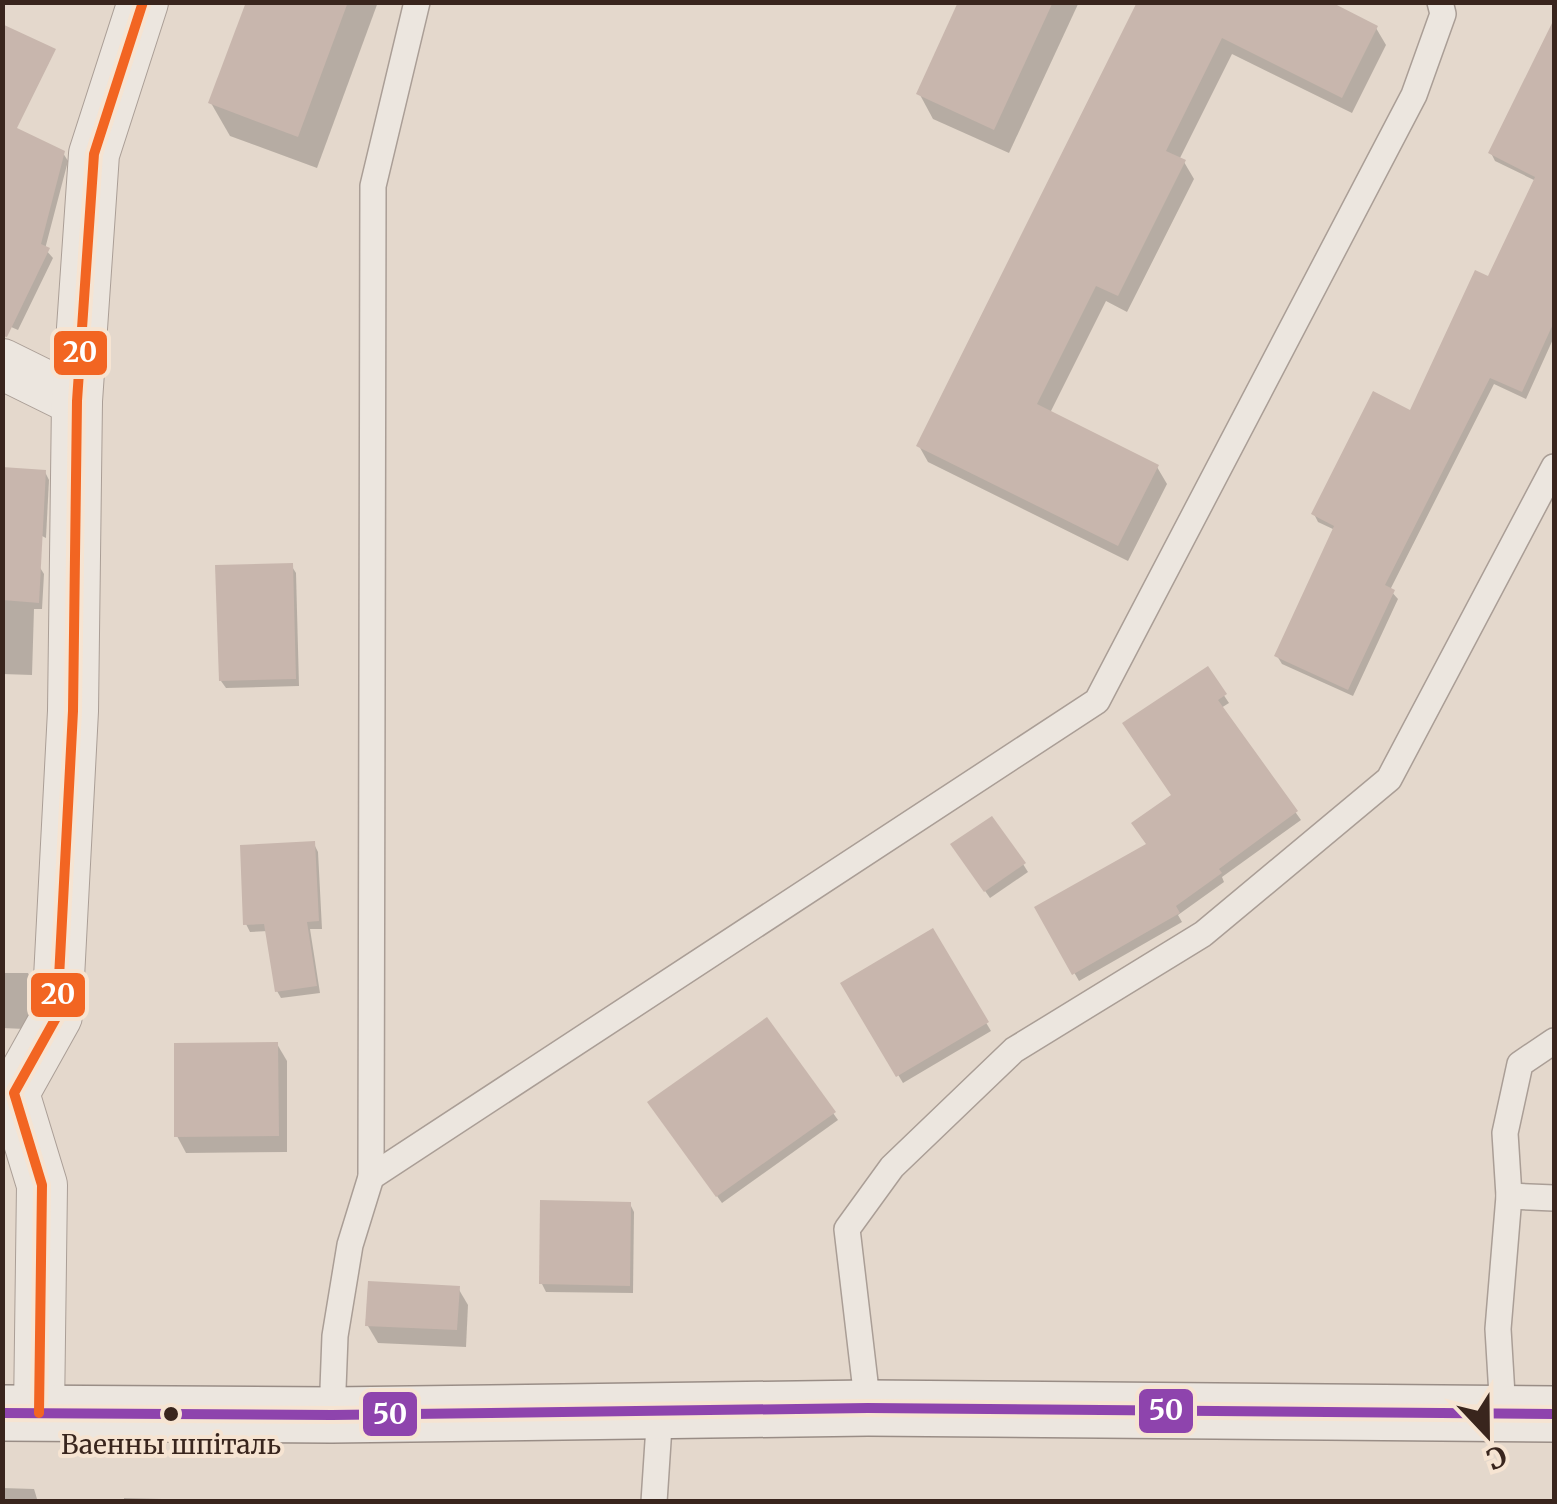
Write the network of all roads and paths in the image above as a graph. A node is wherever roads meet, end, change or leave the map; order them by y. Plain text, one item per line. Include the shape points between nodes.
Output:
1 (143, 2) edge
2 (416, 2) edge
3 (1440, 2) edge
4 (2, 364) edge
5 (76, 401) junction
6 (1554, 468) edge
7 (1554, 1041) edge
8 (8, 1090) edge
9 (371, 1178) junction
10 (1509, 1196) junction
11 (1554, 1198) edge
12 (868, 1408) junction
13 (660, 1410) junction
14 (1529, 1412) edge
15 (21, 1413) edge
16 (332, 1415) junction
17 (654, 1502) edge

1 - 5 street via 94,154
2 - 9 lane via 373,186
3 - 9 lane via 1443,14 1414,95 1096,702
4 - 5 street
5 - 8 street via 74,711 57,1016
6 - 12 lane via 1388,779 1203,934 1014,1050 892,1167 847,1228
7 - 10 lane via 1520,1064 1504,1133
8 - 15 street via 42,1185
9 - 16 lane via 350,1245 335,1336
10 - 11 lane
10 - 14 lane via 1498,1329
12 - 13 main road
12 - 14 main road
13 - 16 main road
13 - 17 lane
15 - 16 main road

